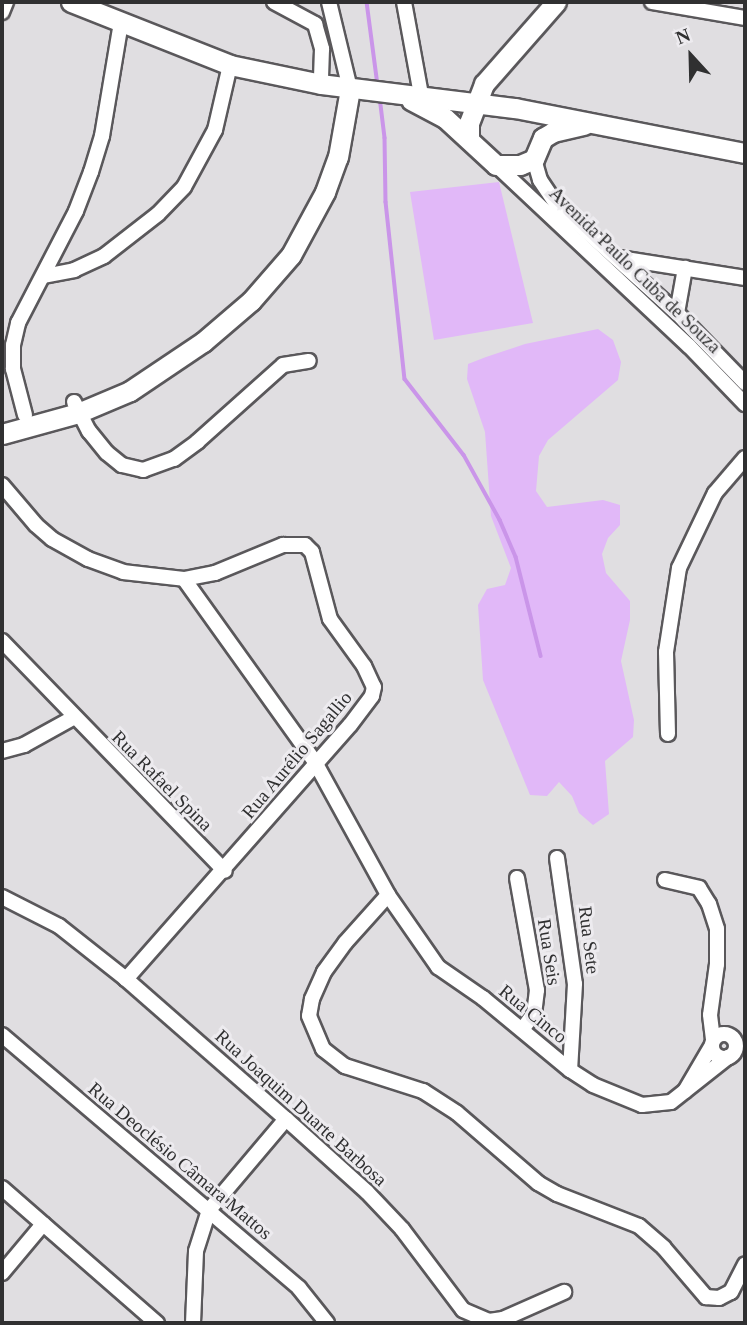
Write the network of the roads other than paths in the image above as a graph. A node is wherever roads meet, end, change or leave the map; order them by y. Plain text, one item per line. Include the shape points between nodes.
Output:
1 (6, 2) edge
2 (71, 2) edge
3 (274, 2) edge
4 (329, 2) edge
5 (404, 2) edge
6 (556, 2) edge
7 (652, 2) edge
8 (2, 12) edge
9 (745, 18) edge
10 (121, 23) junction
11 (315, 24) junction
12 (336, 34) junction
13 (230, 65) junction
14 (321, 85) junction
15 (358, 90) junction
16 (406, 95) junction
17 (476, 102) junction
18 (533, 111) junction
19 (596, 124) junction
20 (469, 137) junction
21 (543, 138) junction
22 (745, 153) edge
23 (534, 159) junction
24 (496, 165) junction
25 (618, 258) junction
26 (685, 268) junction
27 (44, 276) junction
28 (745, 278) edge
29 (677, 313) junction
30 (309, 361) dead end
31 (745, 383) edge
32 (745, 404) edge
33 (76, 407) junction
34 (25, 415) junction
35 (2, 424) edge
36 (2, 434) edge
37 (745, 458) edge
38 (2, 485) edge
39 (184, 579) junction
40 (2, 642) edge
41 (73, 718) junction
42 (668, 734) dead end
43 (2, 751) edge
44 (315, 762) junction
45 (557, 858) dead end
46 (225, 871) junction
47 (517, 878) dead end
48 (665, 880) dead end
49 (388, 895) junction
50 (2, 897) edge
51 (126, 979) junction
52 (523, 1029) junction
53 (745, 1030) edge
54 (2, 1035) edge
55 (719, 1039) junction
56 (736, 1051) edge
57 (570, 1070) junction
58 (684, 1091) junction
59 (286, 1119) junction
60 (2, 1188) edge
61 (209, 1210) junction
62 (43, 1224) junction
63 (745, 1264) edge
64 (2, 1273) edge
65 (564, 1292) dead end
66 (157, 1323) edge
67 (193, 1323) edge
68 (327, 1323) edge

1 - 8 street
2 - 10 main road
3 - 11 street
4 - 12 street
5 - 16 street
6 - 17 main road via 491,75
7 - 9 street
10 - 13 main road
10 - 27 street via 92,172
11 - 12 street
11 - 14 street via 323,50
12 - 15 street
13 - 14 main road
13 - 27 street via 215,130 184,187 141,230 104,256 74,270
14 - 15 main road
15 - 16 main road
15 - 33 main road via 348,110 330,180 290,255 232,318 176,362 130,391
16 - 17 main road
16 - 20 main road
17 - 18 main road
17 - 20 main road
18 - 19 main road
18 - 21 main road
19 - 21 main road via 562,129
19 - 22 main road
20 - 24 main road
21 - 23 main road
23 - 24 main road via 520,165
23 - 25 street, Avenida Paulo Cuba de Souza via 546,191
24 - 32 street, Avenida Paulo Cuba de Souza
25 - 26 street
25 - 29 street, Avenida Paulo Cuba de Souza
26 - 28 street
26 - 29 street
27 - 34 street via 18,323 13,345 13,369
29 - 31 street, Avenida Paulo Cuba de Souza
30 - 33 street via 283,365 197,442 158,467 143,470 122,464 107,453
33 - 34 main road
33 - 36 main road
34 - 35 main road
37 - 42 street via 715,493 679,568 666,652
38 - 39 street via 52,539 88,559 124,572
39 - 44 street, Rua Cinco
39 - 44 street, Rua Aurélio Sagallio via 215,573 283,545 309,548 330,618 371,678 372,696
40 - 41 street, Rua Rafael Spina
41 - 43 street via 24,745
41 - 46 street, Rua Rafael Spina
44 - 46 street, Rua Aurélio Sagallio
44 - 49 street, Rua Cinco
45 - 57 street, Rua Sete via 575,984
46 - 51 street, Rua Aurélio Sagallio
47 - 52 street, Rua Seis via 537,990 534,1013
48 - 55 street via 699,888 709,904 717,929 713,992
49 - 52 street, Rua Cinco via 438,967
49 - 63 street via 345,943 312,999 309,1016 323,1049 345,1066 423,1091 457,1113 538,1183 639,1226 699,1291 712,1298 731,1292
50 - 51 street, Rua Joaquim Duarte Barbosa via 59,926
51 - 59 street, Rua Joaquim Duarte Barbosa
52 - 57 street, Rua Cinco
53 - 55 street
54 - 61 street, Rua Deoclésio Câmara Mattos
55 - 56 street via 735,1044
55 - 56 street via 716,1055
55 - 58 street
56 - 58 street, Rua Cinco
57 - 58 street, Rua Cinco via 593,1086 642,1105 671,1102
59 - 61 street
59 - 65 street, Rua Joaquim Duarte Barbosa via 368,1192 463,1310 489,1321 503,1319
60 - 62 street
61 - 67 street via 196,1251
61 - 68 street, Rua Deoclésio Câmara Mattos via 299,1288
62 - 64 street
62 - 66 street

